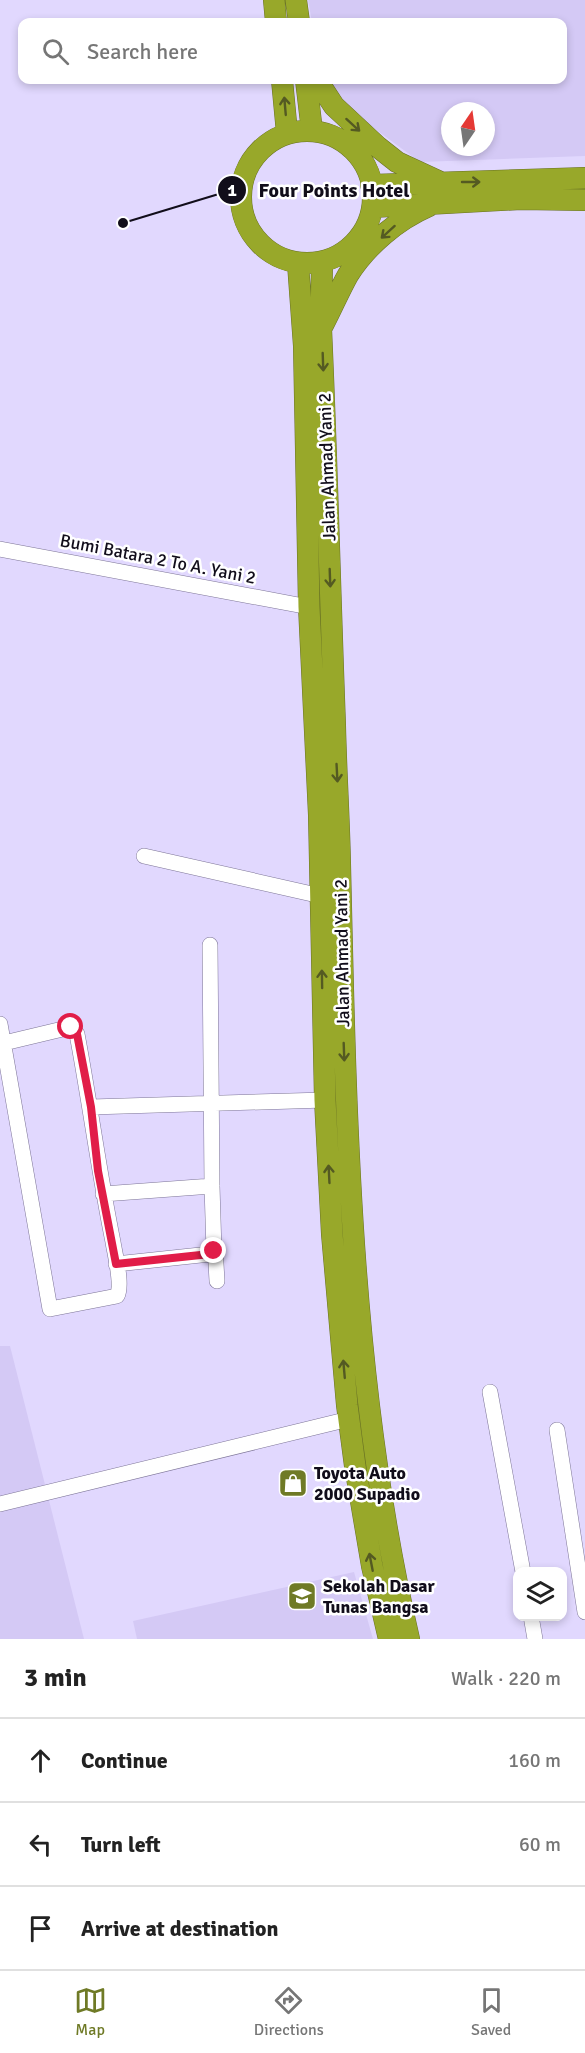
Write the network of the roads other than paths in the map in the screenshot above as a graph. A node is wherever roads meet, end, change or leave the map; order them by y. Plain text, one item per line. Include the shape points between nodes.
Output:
1 (274, 0) edge
2 (296, 0) edge
3 (276, 18) edge
4 (298, 18) edge
5 (282, 84) edge
6 (306, 84) edge
7 (320, 84) edge
8 (312, 131) junction
9 (287, 133) junction
10 (585, 178) edge
11 (440, 182) junction
12 (371, 185) junction
13 (585, 201) edge
14 (438, 203) junction
15 (373, 207) junction
16 (322, 262) junction
17 (298, 264) junction
18 (321, 328) junction
19 (0, 549) edge
20 (309, 607) junction
21 (144, 856) dead end
22 (321, 896) junction
23 (210, 945) dead end
24 (0, 1024) edge
25 (4, 1043) junction
26 (325, 1100) junction
27 (211, 1104) junction
28 (91, 1107) junction
29 (212, 1186) junction
30 (103, 1194) junction
31 (215, 1246) junction
32 (116, 1264) junction
33 (217, 1281) dead end
34 (490, 1392) dead end
35 (349, 1419) junction
36 (557, 1430) dead end
37 (0, 1504) edge
38 (522, 1567) edge
39 (585, 1612) edge
40 (532, 1621) edge
41 (389, 1639) edge
42 (409, 1639) edge
43 (535, 1639) edge

1 - 3 highway
2 - 4 highway
9 -> 5 highway
6 - 8 highway
7 -> 11 highway via 334,106 378,147 397,162
8 - 9 highway
8 - 12 highway via 343,141 356,152 366,166
9 - 17 highway via 259,150 249,163 240,194 241,211 255,240 267,251
11 -> 10 highway
11 - 12 highway
12 - 15 highway
13 - 14 highway
14 - 15 highway
14 -> 18 highway via 408,215 369,250 350,272
15 - 16 highway via 360,238 347,251
16 - 17 highway
16 - 18 highway, Jalan Ahmad Yani 2
17 - 20 highway, Jalan Ahmad Yani 2 via 304,346
18 -> 42 highway, Jalan Ahmad Yani 2 via 352,1233 375,1464
19 - 20 street, Bumi Batara 2 To A. Yani 2
20 - 22 highway, Jalan Ahmad Yani 2
21 - 22 street
26 -> 22 highway, Jalan Ahmad Yani 2
23 - 27 street
24 - 25 street
25 - 28 street via 75,1029
25 - 32 street via 50,1309 117,1296
26 - 27 street
35 -> 26 highway, Jalan Ahmad Yani 2 via 332,1234
27 - 28 street
27 - 29 street
28 - 30 street
29 - 30 street
29 - 31 street
30 - 32 street
31 - 32 street via 210,1254
31 - 33 street
34 - 38 street
35 - 37 street
41 -> 35 highway, Jalan Ahmad Yani 2 via 365,1530
36 - 39 street
40 - 43 street

